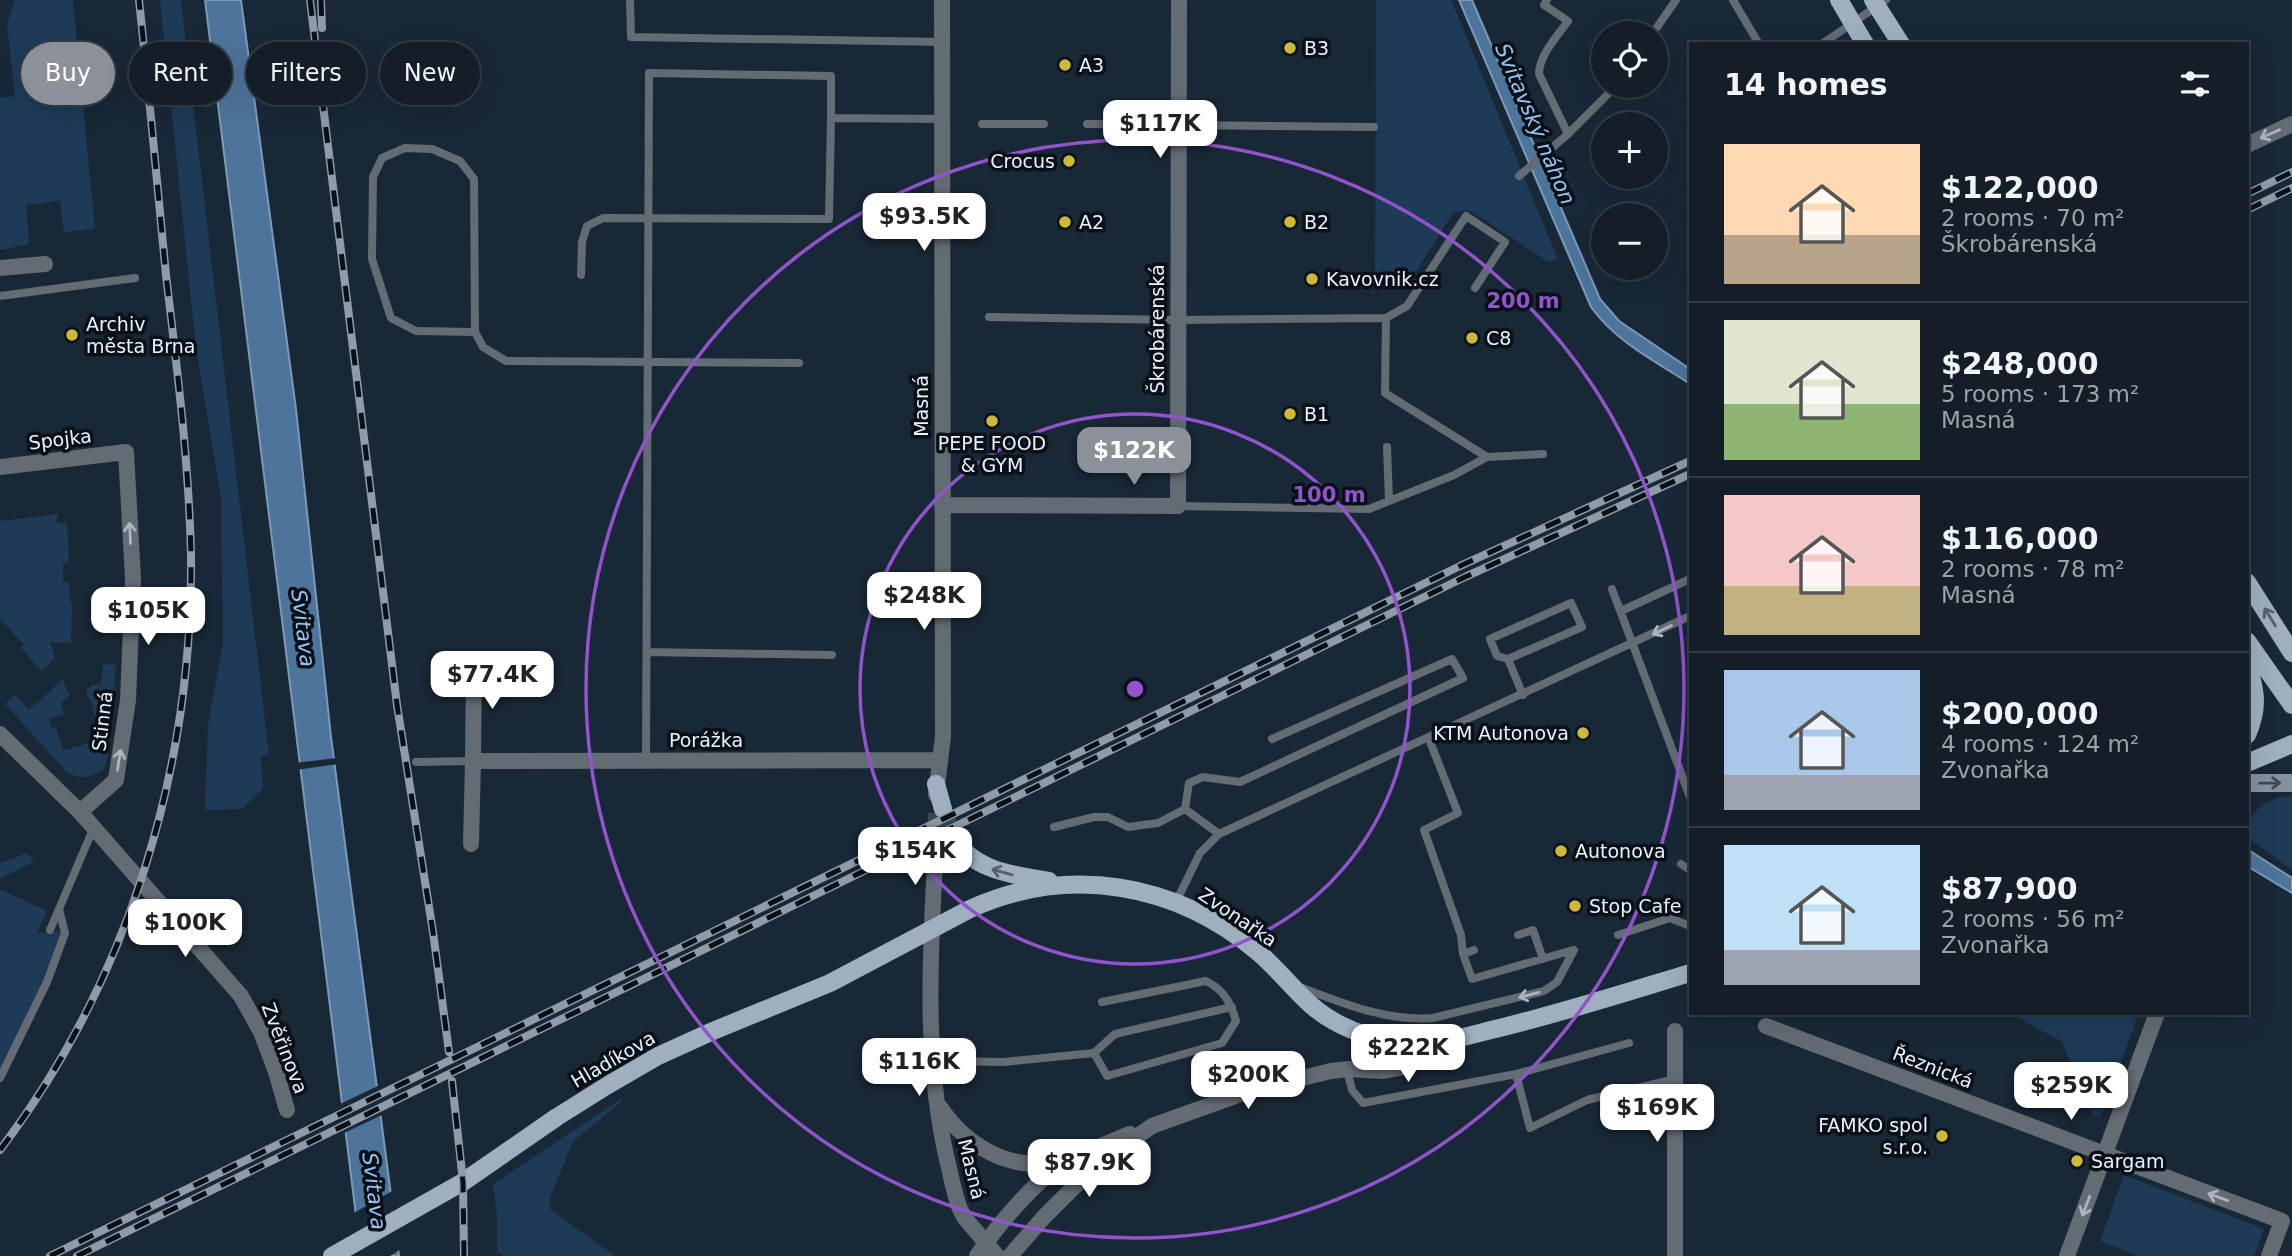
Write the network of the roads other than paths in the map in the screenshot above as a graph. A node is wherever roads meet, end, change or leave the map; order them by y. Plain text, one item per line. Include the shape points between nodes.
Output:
1 (630, 0) edge
2 (942, 0) edge
3 (1179, 0) edge
4 (1547, 0) edge
5 (1676, 0) edge
6 (1733, 0) edge
7 (1839, 0) edge
8 (1879, 2) edge
9 (1661, 21) edge
10 (1852, 22) junction
11 (943, 42) junction
12 (1758, 42) edge
13 (1825, 42) edge
14 (1864, 42) edge
15 (1900, 42) edge
16 (1604, 98) edge
17 (831, 118) junction
18 (943, 119) junction
19 (982, 124) dead end
20 (1044, 124) dead end
21 (1087, 124) dead end
22 (2292, 124) edge
23 (1178, 125) junction
24 (1374, 127) dead end
25 (1568, 134) junction
26 (2249, 144) edge
27 (1519, 176) dead end
28 (649, 218) junction
29 (45, 264) dead end
30 (0, 268) edge
31 (581, 275) dead end
32 (135, 278) dead end
33 (1475, 288) dead end
34 (0, 296) edge
35 (989, 317) dead end
36 (1386, 318) junction
37 (1178, 320) junction
38 (475, 332) junction
39 (648, 362) junction
40 (799, 362) dead end
41 (1387, 447) dead end
42 (126, 452) joint
43 (1543, 454) dead end
44 (1486, 457) junction
45 (0, 467) edge
46 (1389, 501) junction
47 (942, 506) junction
48 (1178, 506) junction
49 (1689, 579) edge
50 (2249, 585) edge
51 (1612, 589) dead end
52 (1621, 611) junction
53 (1689, 616) edge
54 (1634, 644) junction
55 (2249, 644) edge
56 (647, 652) junction
57 (2292, 653) edge
58 (832, 655) dead end
59 (1508, 659) junction
60 (474, 660) dead end
61 (2249, 668) edge
62 (1523, 695) junction
63 (2292, 705) edge
64 (2249, 730) edge
65 (0, 734) edge
66 (1272, 739) dead end
67 (1429, 739) junction
68 (2292, 744) edge
69 (940, 760) junction
70 (473, 761) junction
71 (646, 761) junction
72 (416, 762) dead end
73 (2249, 762) edge
74 (2249, 783) edge
75 (2292, 783) edge
76 (936, 784) joint
77 (1689, 794) edge
78 (1185, 809) junction
79 (939, 811) tunnel mouth
80 (80, 812) junction
81 (94, 827) junction
82 (1054, 827) dead end
83 (1219, 834) junction
84 (952, 836) tunnel mouth
85 (471, 844) dead end
86 (936, 845) tunnel mouth
87 (1681, 864) dead end
88 (1689, 869) edge
89 (1063, 884) junction
90 (1176, 902) junction
91 (59, 909) junction
92 (1689, 926) edge
93 (50, 930) dead end
94 (933, 930) junction
95 (1618, 935) dead end
96 (1518, 936) dead end
97 (1474, 950) dead end
98 (1463, 954) junction
99 (1543, 959) junction
100 (1689, 973) edge
101 (1290, 983) junction
102 (1102, 1002) dead end
103 (1233, 1007) junction
104 (2156, 1015) edge
105 (1766, 1026) dead end
106 (1675, 1031) dead end
107 (1463, 1037) junction
108 (1629, 1043) dead end
109 (1094, 1053) junction
110 (934, 1062) junction
111 (1342, 1070) junction
112 (1516, 1074) junction
113 (0, 1078) edge
114 (1675, 1079) junction
115 (937, 1102) junction
116 (287, 1110) dead end
117 (1152, 1126) junction
118 (2105, 1155) junction
119 (1075, 1156) junction
120 (2287, 1218) edge
121 (981, 1250) edge
122 (335, 1254) edge
123 (997, 1256) edge
124 (1010, 1256) edge
125 (1675, 1256) edge
126 (2067, 1256) edge
127 (2269, 1256) edge

1 - 11 lane via 631,37
2 - 11 street, Masná
3 - 23 street, Škrobárenská
4 - 25 lane via 1544,5 1568,21 1543,57 1539,74
5 - 9 lane
6 - 12 lane
7 - 10 main road
8 - 10 lane
8 - 15 main road
10 - 13 lane
10 - 14 main road
11 - 18 street, Masná
16 - 25 lane
17 - 18 lane
17 - 28 lane via 829,219
17 - 28 lane via 831,76 649,74
18 - 47 street, Masná
19 - 20 lane
21 - 23 lane
22 -> 26 street
23 - 24 lane
23 - 37 street, Škrobárenská
25 - 27 lane
28 - 31 lane via 603,218 587,226
28 - 39 lane
29 - 30 street
32 - 34 lane
33 - 36 lane via 1505,242 1466,216 1407,306
35 - 37 lane
36 - 37 lane
36 - 44 lane via 1385,393
37 - 48 street, Škrobárenská
38 - 38 lane via 474,179 460,161 432,149 405,148 382,158 373,177 372,259 391,317 416,331
38 - 39 lane via 482,347 506,361
39 - 40 lane
39 - 56 lane
41 - 46 lane
42 - 45 street, Spojka
80 -> 42 street, Stinná via 116,780 128,700 132,579
43 - 44 lane
44 - 46 lane
46 - 48 lane via 1369,509
47 - 48 street
47 - 69 street, Masná
49 - 52 lane
57 -> 50 main road
51 - 52 lane
52 - 54 lane
53 -> 54 lane
54 - 62 lane
54 - 77 lane
55 - 63 main road
56 - 58 lane
56 - 71 lane
59 - 59 lane via 1582,627 1571,603 1490,639 1497,656
59 - 62 lane
60 - 70 street
61 - 64 main road via 2256,696
62 - 67 lane
65 - 80 street, Zvěřinova
66 - 78 lane via 1452,659 1463,678 1240,782 1203,777 1189,783
67 - 83 lane
67 - 98 lane via 1458,813 1424,830 1461,935
68 - 73 main road
69 - 71 street, Porážka
69 - 76 street, Masná
70 - 71 street, Porážka
70 - 72 lane
70 - 85 street
74 -> 75 main road
76 - 79 main road
78 - 82 lane via 1158,823 1128,827 1108,817 1094,817
78 - 83 lane
80 - 81 street, Zvěřinova
81 - 91 lane
81 - 116 street, Zvěřinova via 241,996 261,1032
83 - 90 lane via 1200,853
89 -> 84 main road via 991,869 967,855
86 - 94 street, Masná
87 - 88 lane
89 - 90 main road, Zvonařka via 1129,888
89 - 94 main road, Zvonařka via 992,899
90 - 101 main road, Zvonařka via 1242,940
91 - 93 lane
91 - 113 lane via 65,933 47,982
92 - 95 lane via 1670,918
94 - 110 street, Masná
94 - 122 main road, Hladíkova via 830,983 658,1056 608,1084 463,1182
96 - 99 lane via 1534,930
97 - 98 lane
98 - 99 lane via 1472,979
99 -> 101 lane via 1573,950 1557,982 1544,991 1415,1020 1378,1014
100 - 107 main road, Zvonařka
101 - 107 main road, Zvonařka via 1327,1017 1362,1034 1417,1044
102 - 103 lane via 1206,981
103 - 109 lane via 1115,1034
103 - 109 lane via 1236,1021 1232,1031 1222,1043 1206,1049 1107,1076
104 - 118 street
105 - 118 street, Řeznická
106 - 114 street
107 - 111 street, Zvonařka via 1399,1068
108 - 112 lane
109 - 110 lane via 1004,1062
110 - 115 street, Masná
111 - 112 lane via 1363,1103
111 - 117 street, Zvonařka via 1249,1091
112 - 114 lane via 1530,1128 1587,1100
114 - 125 street
115 - 119 street via 959,1132 993,1154 1032,1163
115 - 121 street, Masná via 957,1202
117 - 119 street
117 - 124 street, Zvonařka via 1070,1191
120 -> 118 street, Řeznická
118 -> 126 street
119 - 121 street via 1038,1184
120 - 127 street
121 - 123 street, Masná

